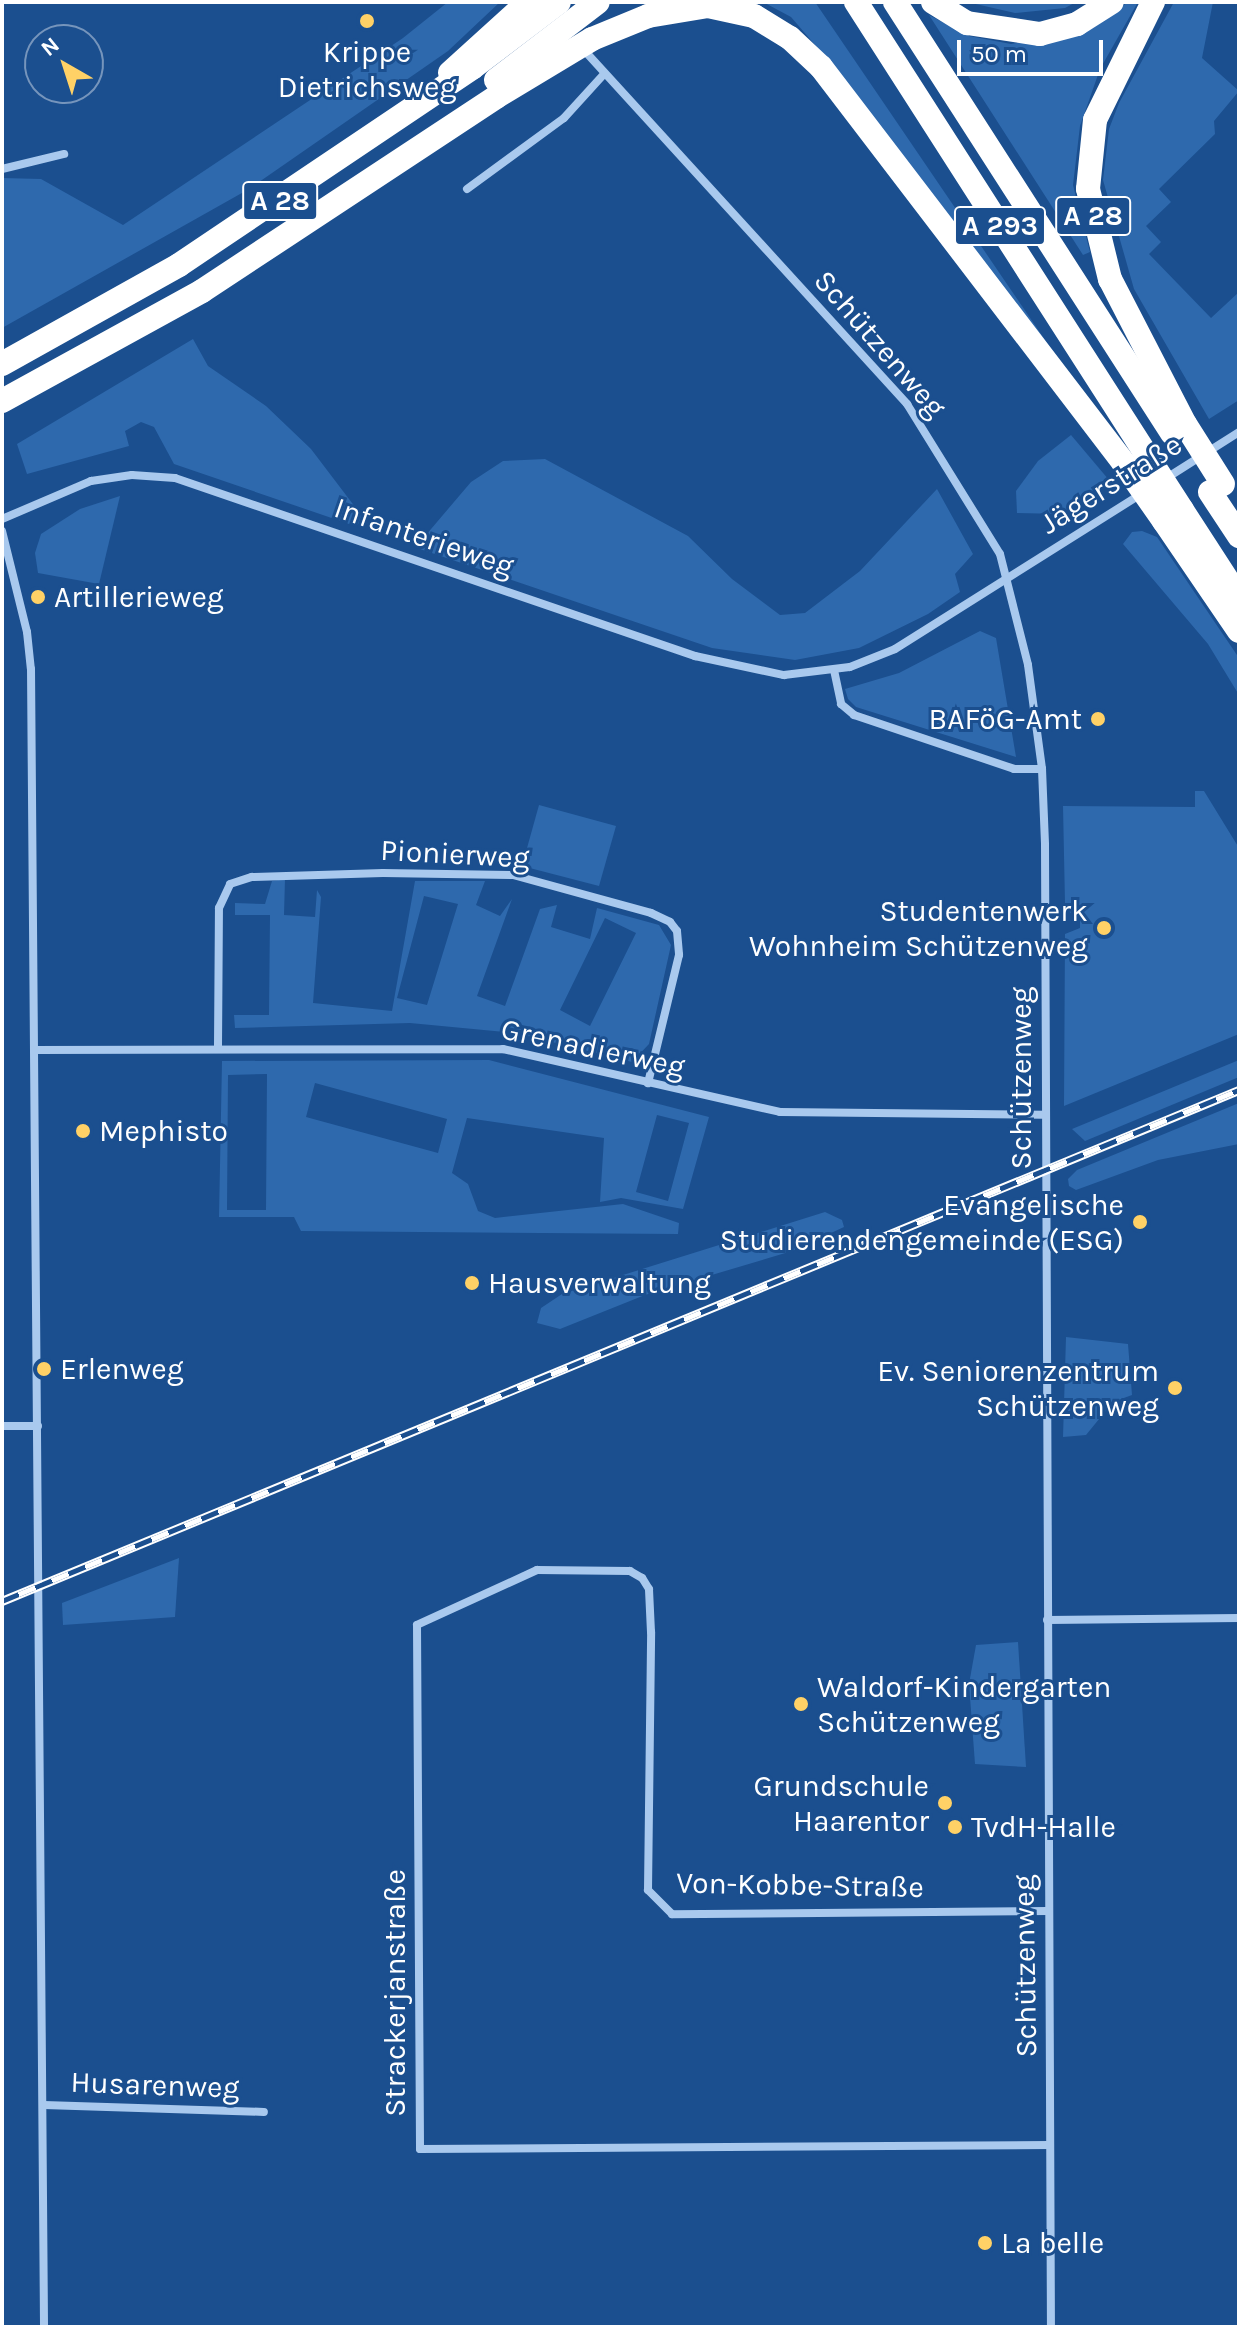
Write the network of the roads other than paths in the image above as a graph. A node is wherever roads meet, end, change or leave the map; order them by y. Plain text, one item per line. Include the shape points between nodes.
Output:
1 (528, 2) edge
2 (543, 2) edge
3 (598, 2) edge
4 (856, 2) edge
5 (895, 2) edge
6 (933, 2) edge
7 (1112, 2) edge
8 (1153, 2) edge
9 (560, 13) edge
10 (604, 74) junction
11 (480, 78) junction
12 (64, 154) dead end
13 (2, 169) edge
14 (467, 189) dead end
15 (2, 364) edge
16 (2, 401) edge
17 (1178, 428) junction
18 (1239, 432) edge
19 (1134, 457) junction
20 (1173, 515) junction
21 (2, 519) edge
22 (2, 531) edge
23 (1235, 531) edge
24 (1008, 578) junction
25 (1239, 598) edge
26 (1239, 631) edge
27 (834, 670) junction
28 (1042, 769) junction
29 (218, 1046) junction
30 (34, 1050) junction
31 (648, 1083) junction
32 (1045, 1115) junction
33 (2, 1426) edge
34 (38, 1426) junction
35 (630, 1571) joint
36 (1239, 1618) edge
37 (1047, 1620) junction
38 (1049, 1911) junction
39 (44, 2105) junction
40 (264, 2112) dead end
41 (1050, 2145) junction
42 (44, 2327) edge
43 (1051, 2327) edge

1 - 11 highway, A 28
2 - 9 street, Schützenweg
3 - 11 highway, bridge
4 - 19 highway, A 293
5 - 17 highway, A 293
6 - 7 highway via 967,23 1040,34 1077,24
8 - 17 highway, A 28 via 1095,120 1088,189 1110,279
9 - 10 street, Schützenweg
9 - 11 highway, A 28, bridge
10 - 14 street via 564,118
10 - 24 street, Schützenweg via 907,404 972,503
11 - 15 highway, A 28 via 416,106 179,265
11 - 16 highway, A 28 via 369,179 202,291
11 - 19 highway, A 28, bridge via 648,16 708,6 754,16 790,38 821,67
12 - 13 street
17 - 23 highway, A 28, bridge via 1216,488
18 - 24 street, Jägerstraße
19 - 20 highway, A 28, bridge
20 - 25 highway
20 - 26 highway, A 28
21 - 27 street, Infanterieweg via 91,481 132,475 175,478 726,666 784,675
22 - 30 street via 30,649
24 - 27 street, Infanterieweg via 895,649
24 - 28 street, Schützenweg via 1028,665
27 - 28 street via 841,704 854,715 1014,769
28 - 32 street, Schützenweg
29 - 30 street, Grenadierweg
29 - 31 street, Grenadierweg via 503,1049
29 - 31 street, Pionierweg via 219,908 230,884 252,877 513,875 651,913 677,931 679,955
30 - 34 street
31 - 32 street, Grenadierweg via 780,1112
32 - 37 street, Schützenweg
33 - 34 street
34 - 39 street
35 - 38 street, Von-Kobbe-Straße via 649,1589 648,1890 656,1903 672,1914
35 - 41 street, Strackerjanstraße via 537,1570 417,1625 420,2149
36 - 37 street
37 - 38 street, Schützenweg
38 - 41 street, Schützenweg
39 - 40 street, Husarenweg
39 - 42 street
41 - 43 street, Schützenweg

